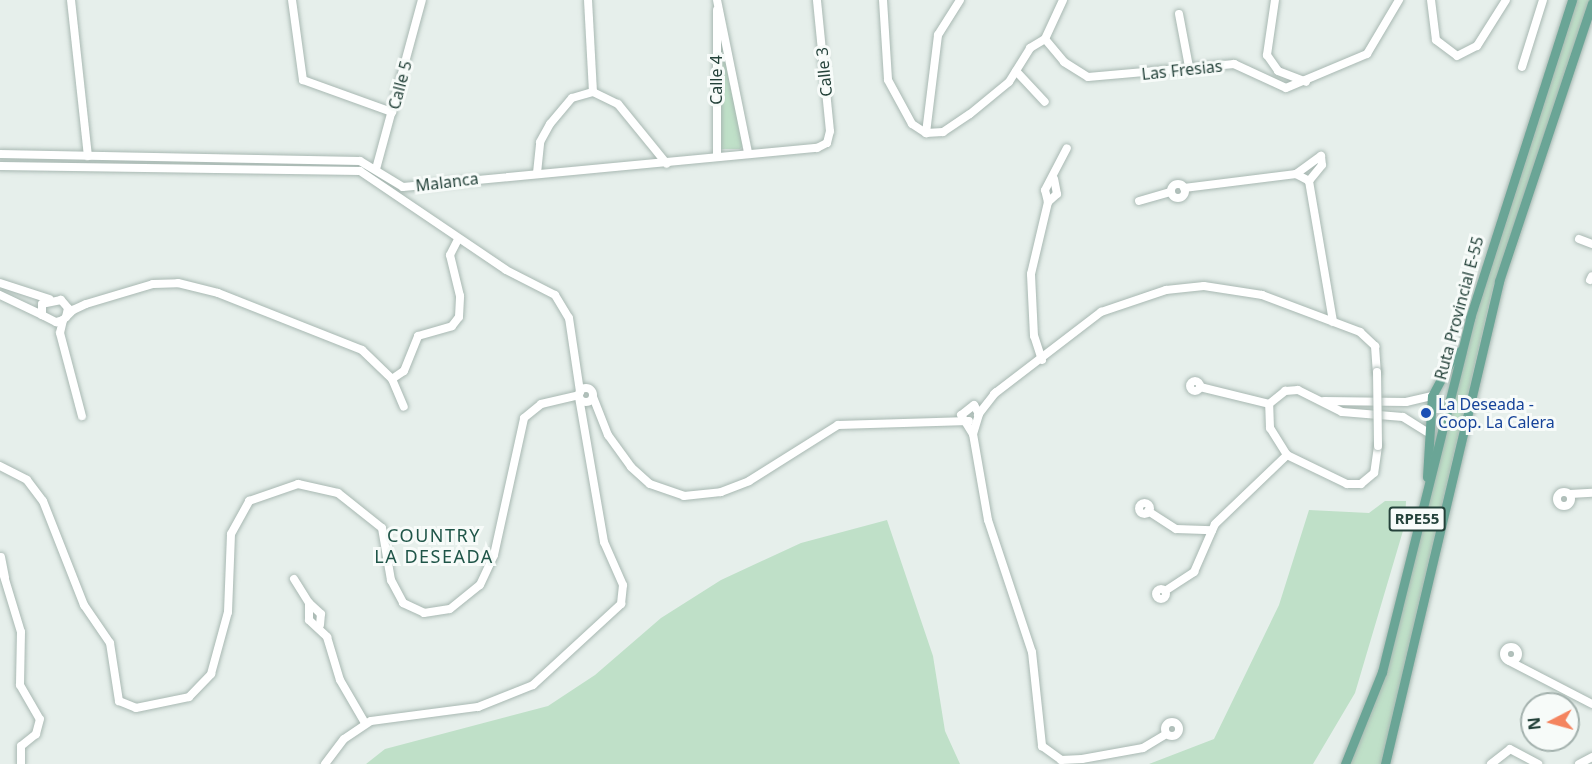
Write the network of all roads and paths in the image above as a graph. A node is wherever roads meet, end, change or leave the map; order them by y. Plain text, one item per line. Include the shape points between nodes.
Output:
1 (71, 0) edge
2 (292, 0) edge
3 (423, 0) edge
4 (588, 0) edge
5 (817, 0) edge
6 (883, 0) edge
7 (960, 0) edge
8 (1063, 0) edge
9 (1275, 0) edge
10 (1399, 0) edge
11 (1431, 0) edge
12 (1506, 0) edge
13 (1543, 0) edge
14 (1572, 0) edge
15 (718, 2) edge
16 (1592, 3) edge
17 (1179, 14) dead end
18 (1045, 39) junction
19 (1189, 67) junction
20 (1522, 67) dead end
21 (1016, 71) junction
22 (1306, 82) junction
23 (593, 92) junction
24 (1045, 102) dead end
25 (392, 112) junction
26 (926, 133) junction
27 (827, 143) joint
28 (1067, 148) dead end
29 (748, 152) junction
30 (0, 154) edge
31 (717, 155) junction
32 (88, 156) junction
33 (667, 164) junction
34 (0, 166) edge
35 (376, 169) junction
36 (537, 173) junction
37 (1296, 174) junction
38 (1054, 179) junction
39 (1309, 181) junction
40 (1139, 201) dead end
41 (1048, 202) junction
42 (1579, 238) dead end
43 (458, 239) junction
44 (1592, 244) edge
45 (1485, 264) junction
46 (0, 283) edge
47 (0, 295) edge
48 (50, 299) junction
49 (61, 300) junction
50 (86, 304) junction
51 (44, 317) junction
52 (65, 318) junction
53 (1333, 322) junction
54 (63, 344) junction
55 (1042, 360) junction
56 (578, 369) junction
57 (392, 379) junction
58 (1200, 387) dead end
59 (996, 392) junction
60 (1432, 396) junction
61 (584, 398) junction
62 (1318, 400) junction
63 (1358, 401) junction
64 (1269, 404) junction
65 (974, 405) junction
66 (404, 407) dead end
67 (962, 411) junction
68 (979, 414) junction
69 (1356, 415) junction
70 (82, 416) dead end
71 (937, 422) junction
72 (965, 422) junction
73 (1427, 432) junction
74 (973, 434) junction
75 (1287, 455) junction
76 (0, 466) edge
77 (1592, 493) edge
78 (1573, 497) dead end
79 (1148, 512) dead end
80 (1212, 530) junction
81 (0, 558) edge
82 (294, 579) dead end
83 (1405, 588) junction
84 (1165, 591) dead end
85 (309, 603) junction
86 (320, 625) junction
87 (1513, 660) dead end
88 (1592, 704) edge
89 (365, 723) junction
90 (1166, 734) dead end
91 (1592, 757) edge
92 (21, 764) edge
93 (325, 764) edge
94 (1345, 764) edge
95 (1385, 764) edge
96 (1491, 764) edge
97 (1538, 764) edge
98 (1579, 764) edge

1 - 32 street
2 - 25 street via 303,80
3 - 25 street, Calle 5
4 - 23 street
5 - 27 street, Calle 3
6 - 26 street via 888,80 912,124
7 - 26 street via 940,29
8 - 18 street
9 - 22 street via 1267,55 1278,71
10 - 22 street, Las Fresias via 1367,54
11 - 12 street via 1436,40 1457,56 1482,41
13 - 20 street
14 - 45 main road, Ruta Provincial E-55 / RPE55
15 - 29 street, Calle 4
15 - 31 street, Calle 4
16 - 95 main road, Ruta Provincial E-55 / RPE55 via 1499,281
17 - 19 street
18 - 19 street, Las Fresias via 1064,62 1088,77
18 - 21 street via 1030,48
19 - 22 street, Las Fresias via 1234,64 1280,87
21 - 24 street
21 - 26 street via 948,130
23 - 33 street via 618,105
23 - 36 street via 572,98 550,124 540,142
25 - 35 street, Calle 5
27 - 29 street, Malanca
28 - 38 street
29 - 31 street, Malanca
30 - 32 street, Malanca
31 - 33 street, Malanca
32 - 35 street, Malanca via 360,161
33 - 36 street, Malanca
34 - 43 street via 354,170
35 - 36 street, Malanca via 403,187
37 - 39 street
37 - 39 street via 1321,156 1322,165
37 - 40 street via 1184,188 1180,197 1171,192
38 - 41 street via 1045,190
38 - 41 street via 1057,194
39 - 53 street
41 - 55 street via 1030,286
42 - 44 street
43 - 56 street via 555,295 569,318
43 - 57 street via 450,255 460,296 459,317 452,326 418,336 404,371
45 - 60 main road, RPE55 via 1472,290 1449,371
45 - 83 main road, Ruta Provincial E-55 / RPE55
46 - 48 street
47 - 51 street
48 - 49 street
48 - 51 street via 42,304
49 - 50 street
49 - 52 street
50 - 52 street
50 - 57 street via 164,282 201,288 362,350
51 - 52 street
51 - 54 street
52 - 54 street
53 - 55 street via 1239,288 1186,287 1101,312
53 - 75 street, bridge via 1372,340 1377,372 1378,446 1374,473 1357,485
54 - 70 street
55 - 59 street
56 - 61 street
56 - 61 street via 589,388
57 - 66 street
58 - 64 street
59 - 65 street
59 - 68 street
60 - 63 street via 1415,402
60 - 73 main road, RPE55
61 - 71 street via 631,467 650,484 684,496 721,492 749,481 838,425
61 - 76 street via 541,404 524,418 494,555 480,585 450,609 424,613 403,603 391,580 382,528 338,493 298,484 249,501 231,534 228,612 211,674 189,697 136,708 119,701 110,643 84,605 43,501 27,480
61 - 89 street via 580,413 606,549 623,585 621,604 568,657 523,690 478,707
62 - 63 street
62 - 64 street via 1291,389
62 - 69 street
63 - 69 street via 1352,409
64 - 75 street via 1270,428
65 - 67 street
65 - 68 street
67 - 71 street
67 - 72 street
68 - 72 street
68 - 74 street
69 - 73 street via 1403,417
71 - 72 street
72 - 74 street
73 - 83 main road, RPE55 via 1428,474
74 - 90 street via 988,520 1032,652 1042,746 1061,760 1082,759 1143,748
75 - 80 street
77 - 78 street
79 - 80 street via 1176,529
80 - 84 street via 1194,572
81 - 92 street via 21,633 20,685 40,719 39,729 21,746
82 - 85 street
83 - 94 main road, Ruta Provincial E-55 / RPE55 via 1376,692
85 - 86 street via 319,611
85 - 86 street via 309,620
86 - 89 street via 340,680
87 - 88 street via 1520,671
89 - 93 street
91 - 98 street
96 - 97 street via 1510,749

